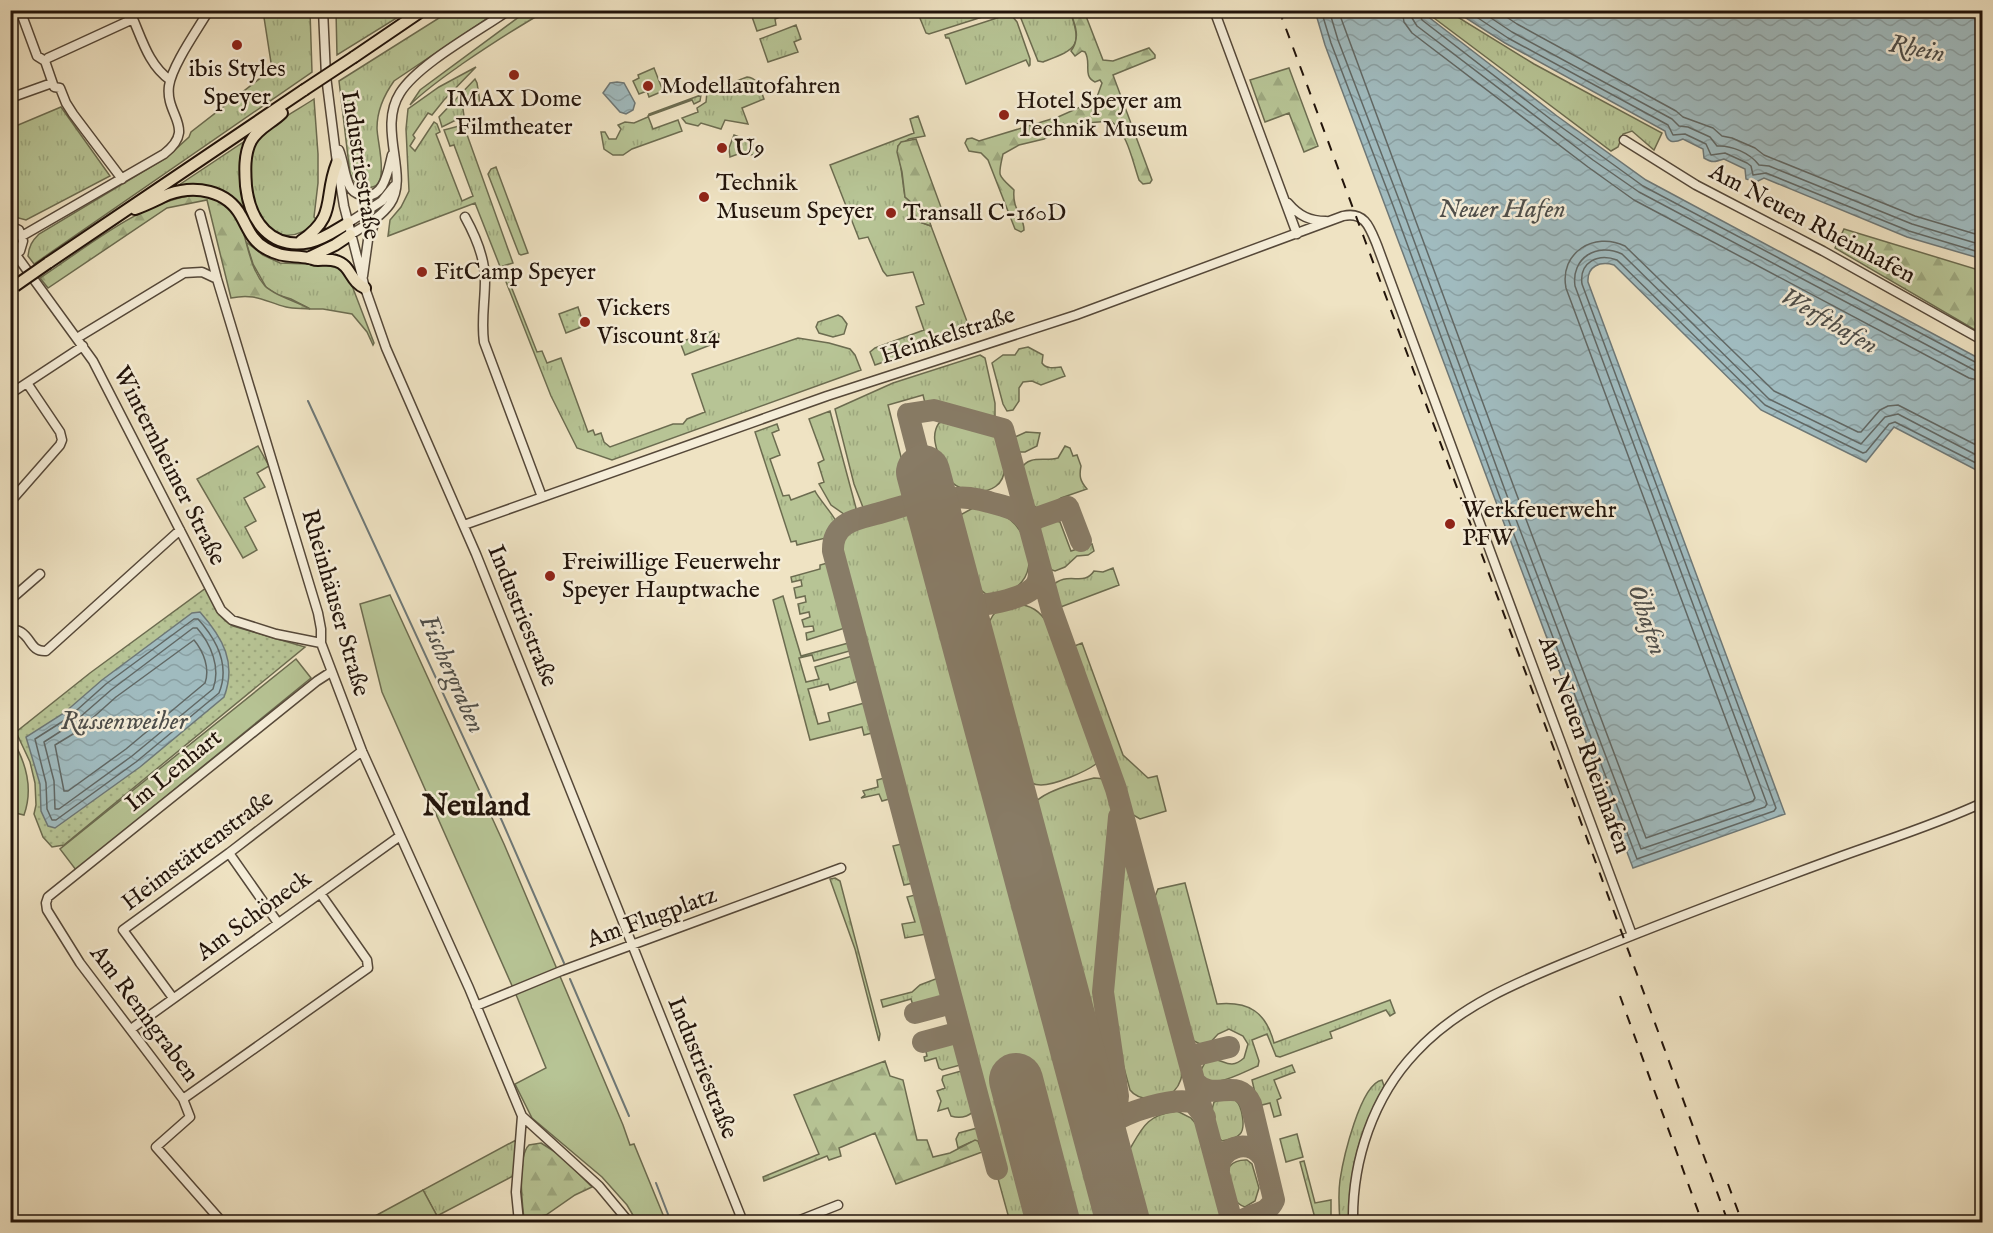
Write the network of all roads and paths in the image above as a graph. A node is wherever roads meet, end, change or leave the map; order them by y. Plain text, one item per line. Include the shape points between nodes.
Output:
1 (20, 10) edge
2 (209, 10) edge
3 (323, 10) edge
4 (423, 10) edge
5 (509, 10) edge
6 (1214, 10) edge
7 (132, 13) edge
8 (45, 61) junction
9 (170, 80) junction
10 (52, 83) junction
11 (300, 93) junction
12 (10, 98) edge
13 (1624, 140) dead end
14 (335, 145) junction
15 (393, 152) junction
16 (337, 163) junction
17 (122, 179) junction
18 (396, 183) junction
19 (1284, 198) junction
20 (124, 212) junction
21 (200, 214) dead end
22 (377, 217) junction
23 (465, 217) dead end
24 (1364, 219) joint
25 (1330, 221) junction
26 (348, 223) junction
27 (10, 226) edge
28 (1297, 234) junction
29 (350, 235) junction
30 (22, 236) junction
31 (297, 243) junction
32 (13, 256) edge
33 (307, 258) junction
34 (217, 279) junction
35 (363, 284) junction
36 (13, 287) edge
37 (77, 338) junction
38 (1983, 339) edge
39 (83, 346) junction
40 (27, 383) junction
41 (10, 394) edge
42 (542, 497) junction
43 (10, 502) edge
44 (464, 525) junction
45 (180, 530) junction
46 (40, 574) dead end
47 (10, 600) edge
48 (10, 629) edge
49 (321, 644) junction
50 (331, 672) junction
51 (362, 751) junction
52 (1983, 803) edge
53 (400, 836) junction
54 (230, 853) junction
55 (841, 868) dead end
56 (320, 893) junction
57 (46, 903) joint
58 (278, 923) junction
59 (1632, 935) junction
60 (633, 946) junction
61 (172, 998) junction
62 (476, 1006) junction
63 (131, 1029) junction
64 (183, 1099) junction
65 (522, 1116) junction
66 (838, 1205) dead end
67 (222, 1222) edge
68 (519, 1222) edge
69 (629, 1222) edge
70 (742, 1222) edge
71 (795, 1222) edge
72 (1353, 1222) edge

1 - 8 street via 37,56
2 - 9 street
3 - 14 street, Industriestraße
4 - 11 main road, bridge
5 - 15 street via 410,81 393,114
6 - 19 street
7 - 8 street
7 - 9 street via 152,62
8 - 10 street
9 - 17 street via 169,98 179,137 173,147
10 - 12 street
10 - 17 street via 60,88 73,114
11 - 20 main road
11 - 31 main road via 252,139 245,169 249,206 258,224 274,237
13 - 38 street, Am Neuen Rheinhafen via 1696,185
14 - 15 street via 349,186 364,195 379,191
14 - 16 street, Industriestraße
15 - 18 street
16 - 26 street, Industriestraße
16 - 31 main road via 326,217 315,231
17 - 30 street
18 - 22 street via 393,199
18 - 26 street via 382,201
19 - 25 street via 1302,216
19 - 28 street
20 - 33 main road via 182,191 206,190 236,207 251,234 266,249 283,256
20 - 36 main road, bridge
21 - 34 street, Rheinhäuser Straße
22 - 29 street
22 - 35 street via 368,240
23 - 42 street via 483,263 484,342
24 - 25 street, Heinkelstraße via 1348,215
24 - 59 street, Am Neuen Rheinhafen via 1377,245
25 - 28 street, Heinkelstraße
26 - 29 street, Industriestraße
26 - 31 main road via 322,238
27 - 30 street
28 - 42 street, Heinkelstraße via 1076,315 849,388
29 - 33 main road
29 - 35 street, Industriestraße
30 - 32 street via 22,246
32 - 37 street, Winternheimer Straße
33 - 35 main road via 340,262 357,285
34 - 37 street via 202,272 184,273
34 - 49 street, Rheinhäuser Straße via 318,613
35 - 44 street, Industriestraße via 386,348
37 - 39 street, Winternheimer Straße
39 - 40 street
39 - 45 street, Winternheimer Straße
40 - 41 street
40 - 43 street via 62,440
42 - 44 street, Heinkelstraße
44 - 60 street, Industriestraße
45 - 48 street via 46,651 34,648 21,632
45 - 49 street, Winternheimer Straße via 214,598 232,620
46 - 47 street
49 - 50 street, Rheinhäuser Straße
50 - 51 street, Rheinhäuser Straße
50 - 57 street, Im Lenhart via 48,897
51 - 53 street, Rheinhäuser Straße
51 - 54 street, Heimstättenstraße
52 - 59 street
53 - 56 street, Am Schöneck
53 - 62 street, Rheinhäuser Straße
54 - 58 street
54 - 61 street, Heimstättenstraße via 123,930
55 - 60 street, Am Flugplatz
56 - 58 street, Am Schöneck
56 - 64 street via 367,960 368,968
57 - 63 street, Am Renngraben via 80,963
58 - 61 street, Am Schöneck
59 - 72 street via 1512,985 1449,1023 1415,1053 1394,1080 1364,1141 1357,1168
60 - 62 street, Am Flugplatz
60 - 70 street, Industriestraße
61 - 63 street, Am Schöneck
62 - 65 street, Rheinhäuser Straße
63 - 64 street, Am Renngraben
64 - 67 street, Am Renngraben via 190,1117 156,1147
65 - 68 street via 516,1192
65 - 69 street, Rheinhäuser Straße via 599,1186
66 - 71 street

